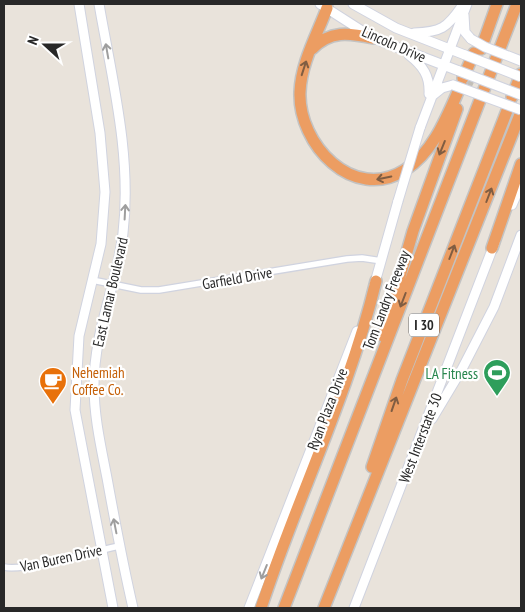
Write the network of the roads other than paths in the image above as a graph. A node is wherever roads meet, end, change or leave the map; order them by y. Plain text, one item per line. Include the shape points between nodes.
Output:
1 (79, 4) edge
2 (99, 4) edge
3 (353, 4) edge
4 (496, 4) edge
5 (518, 4) edge
6 (325, 5) edge
7 (465, 6) edge
8 (408, 33) junction
9 (374, 38) junction
10 (450, 49) junction
11 (403, 50) junction
12 (474, 50) junction
13 (310, 51) junction
14 (521, 62) edge
15 (443, 65) junction
16 (521, 75) edge
17 (462, 81) junction
18 (515, 98) edge
19 (429, 101) junction
20 (521, 111) edge
21 (521, 164) edge
22 (521, 184) edge
23 (521, 235) edge
24 (492, 248) junction
25 (382, 261) junction
26 (92, 280) junction
27 (376, 282) junction
28 (112, 284) junction
29 (367, 389) junction
30 (420, 438) junction
31 (119, 546) junction
32 (101, 550) junction
33 (347, 550) junction
34 (4, 567) edge
35 (113, 608) edge
36 (133, 608) edge
37 (250, 608) edge
38 (261, 608) edge
39 (284, 608) edge
40 (324, 608) edge
41 (354, 608) edge

1 - 26 main road, East Lamar Boulevard via 104,161 103,228
28 -> 2 main road, East Lamar Boulevard via 124,234 124,163
3 - 8 main road, Lincoln Drive
4 - 12 highway
5 -> 29 highway, Tom Landry Freeway / I 30
6 - 9 main road, Lincoln Drive
6 - 13 highway
7 - 8 main road via 443,29
7 - 10 main road, Ryan Plaza Drive
7 - 12 main road via 465,32
8 - 10 main road, Lincoln Drive
9 - 11 main road, Lincoln Drive
9 - 13 highway via 342,33 328,36
10 - 12 main road, Lincoln Drive
10 - 15 main road, Ryan Plaza Drive
11 - 15 main road, Lincoln Drive
11 - 19 main road via 425,71
12 - 14 main road, bridge via 488,49
12 - 16 main road, bridge
12 - 17 highway
17 -> 13 highway via 449,112 422,156 391,177 360,178 334,166 305,126 300,93
15 - 17 main road, Lincoln Drive
15 - 19 main road, Ryan Plaza Drive
16 - 18 highway, I 30
17 - 18 main road, bridge
17 - 19 main road via 442,88
17 - 20 main road, bridge
17 -> 29 highway via 413,231
33 -> 18 highway, I 30 via 354,514 402,380
19 - 25 main road, Ryan Plaza Drive, bridge
33 -> 20 highway, I 30
21 - 24 highway
22 - 24 main road, West Interstate 30
23 - 30 main road via 494,307
24 - 30 main road, West Interstate 30
25 - 27 main road, Ryan Plaza Drive
25 - 28 street, Garfield Drive via 347,259 168,290 149,291
26 - 28 street, Garfield Drive
26 - 32 main road, East Lamar Boulevard via 79,336 75,410
27 -> 37 main road, Ryan Plaza Drive
27 - 38 highway via 365,326 332,423
31 -> 28 main road, East Lamar Boulevard via 99,444 94,385 99,330
29 - 39 highway, Tom Landry Freeway / I 30
30 - 41 main road, West Interstate 30
31 - 32 street, Van Buren Drive
31 - 36 main road, East Lamar Boulevard
32 - 34 street, Van Buren Drive via 41,564
32 - 35 main road, East Lamar Boulevard
33 - 40 highway, I 30

